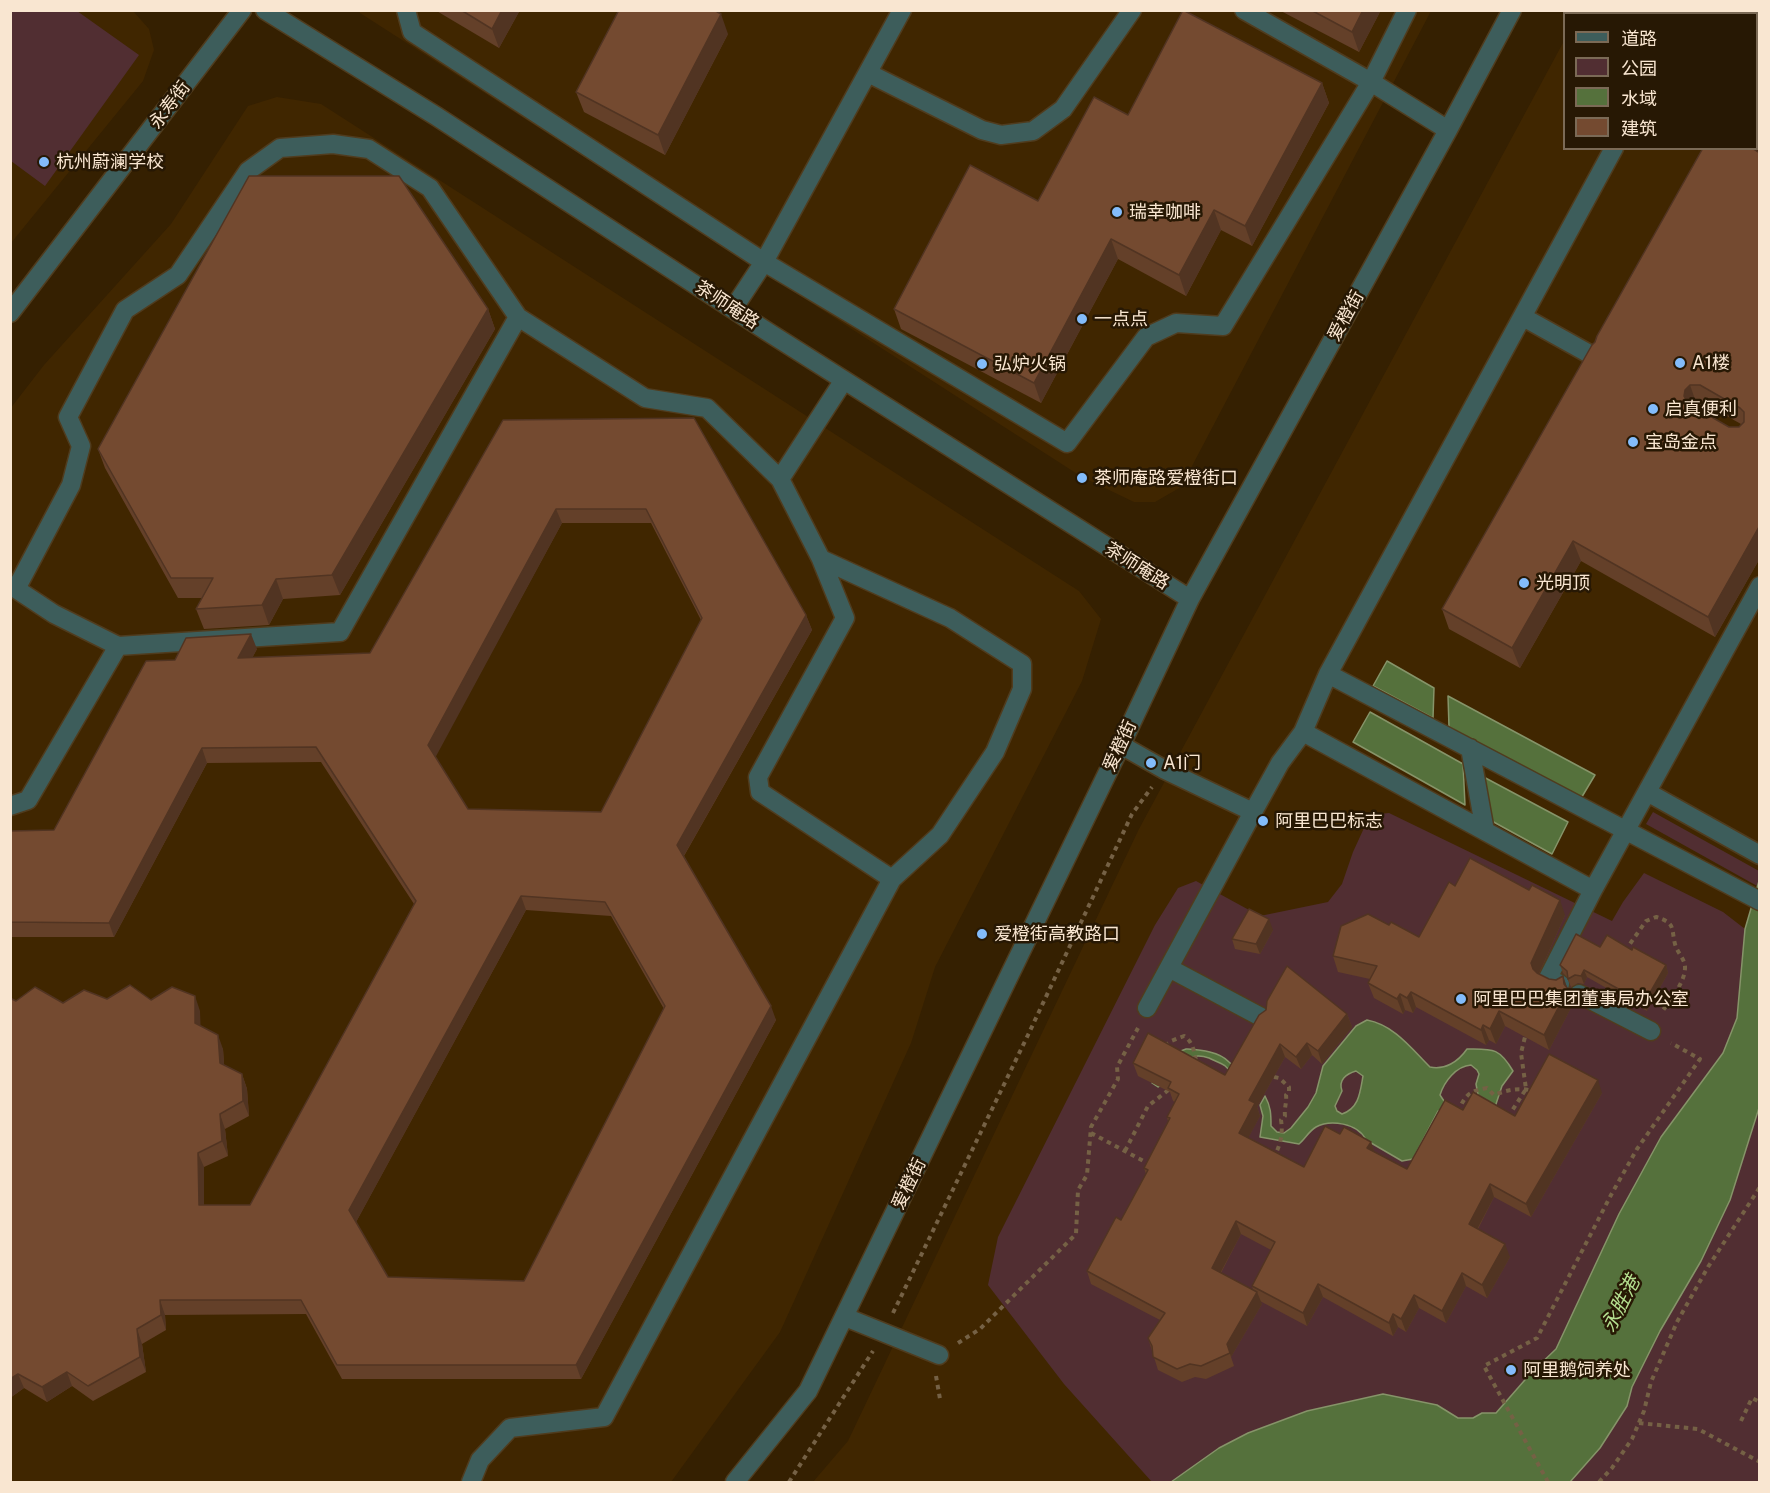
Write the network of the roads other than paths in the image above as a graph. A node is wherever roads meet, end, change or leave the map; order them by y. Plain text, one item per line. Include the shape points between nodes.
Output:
1 (242, 10) edge
2 (265, 10) edge
3 (406, 10) edge
4 (902, 10) edge
5 (1132, 10) edge
6 (1244, 10) edge
7 (1407, 10) edge
8 (1512, 10) edge
9 (868, 73) junction
10 (1371, 82) junction
11 (1448, 130) junction
12 (1613, 150) edge
13 (764, 262) junction
14 (733, 309) junction
15 (10, 313) edge
16 (518, 317) junction
17 (1523, 317) junction
18 (1593, 356) edge
19 (844, 380) junction
20 (780, 479) junction
21 (821, 559) junction
22 (1760, 586) edge
23 (13, 587) edge
24 (1190, 599) junction
25 (118, 646) junction
26 (1328, 674) junction
27 (1303, 732) junction
28 (1121, 745) junction
29 (1470, 748) junction
30 (1647, 792) junction
31 (10, 806) edge
32 (1253, 812) junction
33 (1626, 830) junction
34 (1485, 831) junction
35 (1760, 855) edge
36 (892, 879) junction
37 (1593, 890) junction
38 (1760, 902) edge
39 (1169, 968) junction
40 (1560, 984) edge
41 (1579, 994) dead end
42 (1148, 1008) dead end
43 (1261, 1017) edge
44 (1650, 1031) road end
45 (845, 1317) junction
46 (939, 1355) road end
47 (471, 1482) edge
48 (735, 1482) edge

1 - 15 street, 永寿街
2 - 14 street, 茶师庵路
3 - 13 street via 412,32
4 - 9 street
5 - 9 street via 1063,110 1033,131 1001,135 982,130
6 - 10 street
7 - 10 street
8 - 11 street, 爱橙街
9 - 13 street
10 - 11 street
10 - 13 street via 1223,326 1176,323 1146,337 1067,442
11 - 24 street, 爱橙街
12 - 17 street
13 - 14 street
14 - 19 street, 茶师庵路
16 - 20 street via 645,398 707,408
16 - 23 street via 430,188 369,149 333,144 280,148 248,171 178,275 125,310 68,417 81,446 71,485
16 - 25 street via 340,632
17 - 18 street
17 - 26 street
19 - 20 street
19 - 24 street, 茶师庵路
20 - 21 street
21 - 36 street via 845,618 758,777 760,792
21 - 36 street via 950,618 1022,664 1022,689 995,752 940,836
22 - 30 street
23 - 25 street via 54,614
24 - 28 street, 爱橙街
25 - 31 street via 28,800
26 - 27 street
26 - 29 street
27 - 32 street via 1280,763
27 - 34 street
28 - 32 street
28 - 45 street, 爱橙街
29 - 33 street
29 - 34 street
30 - 33 street
30 - 35 street
32 - 39 street
33 - 37 street
33 - 38 street
34 - 37 street
36 - 47 street via 604,1416 510,1428 480,1460
37 - 40 street via 1548,978
39 - 42 street
39 - 43 street
41 - 44 street
45 - 46 street
45 - 48 street, 爱橙街 via 808,1391

